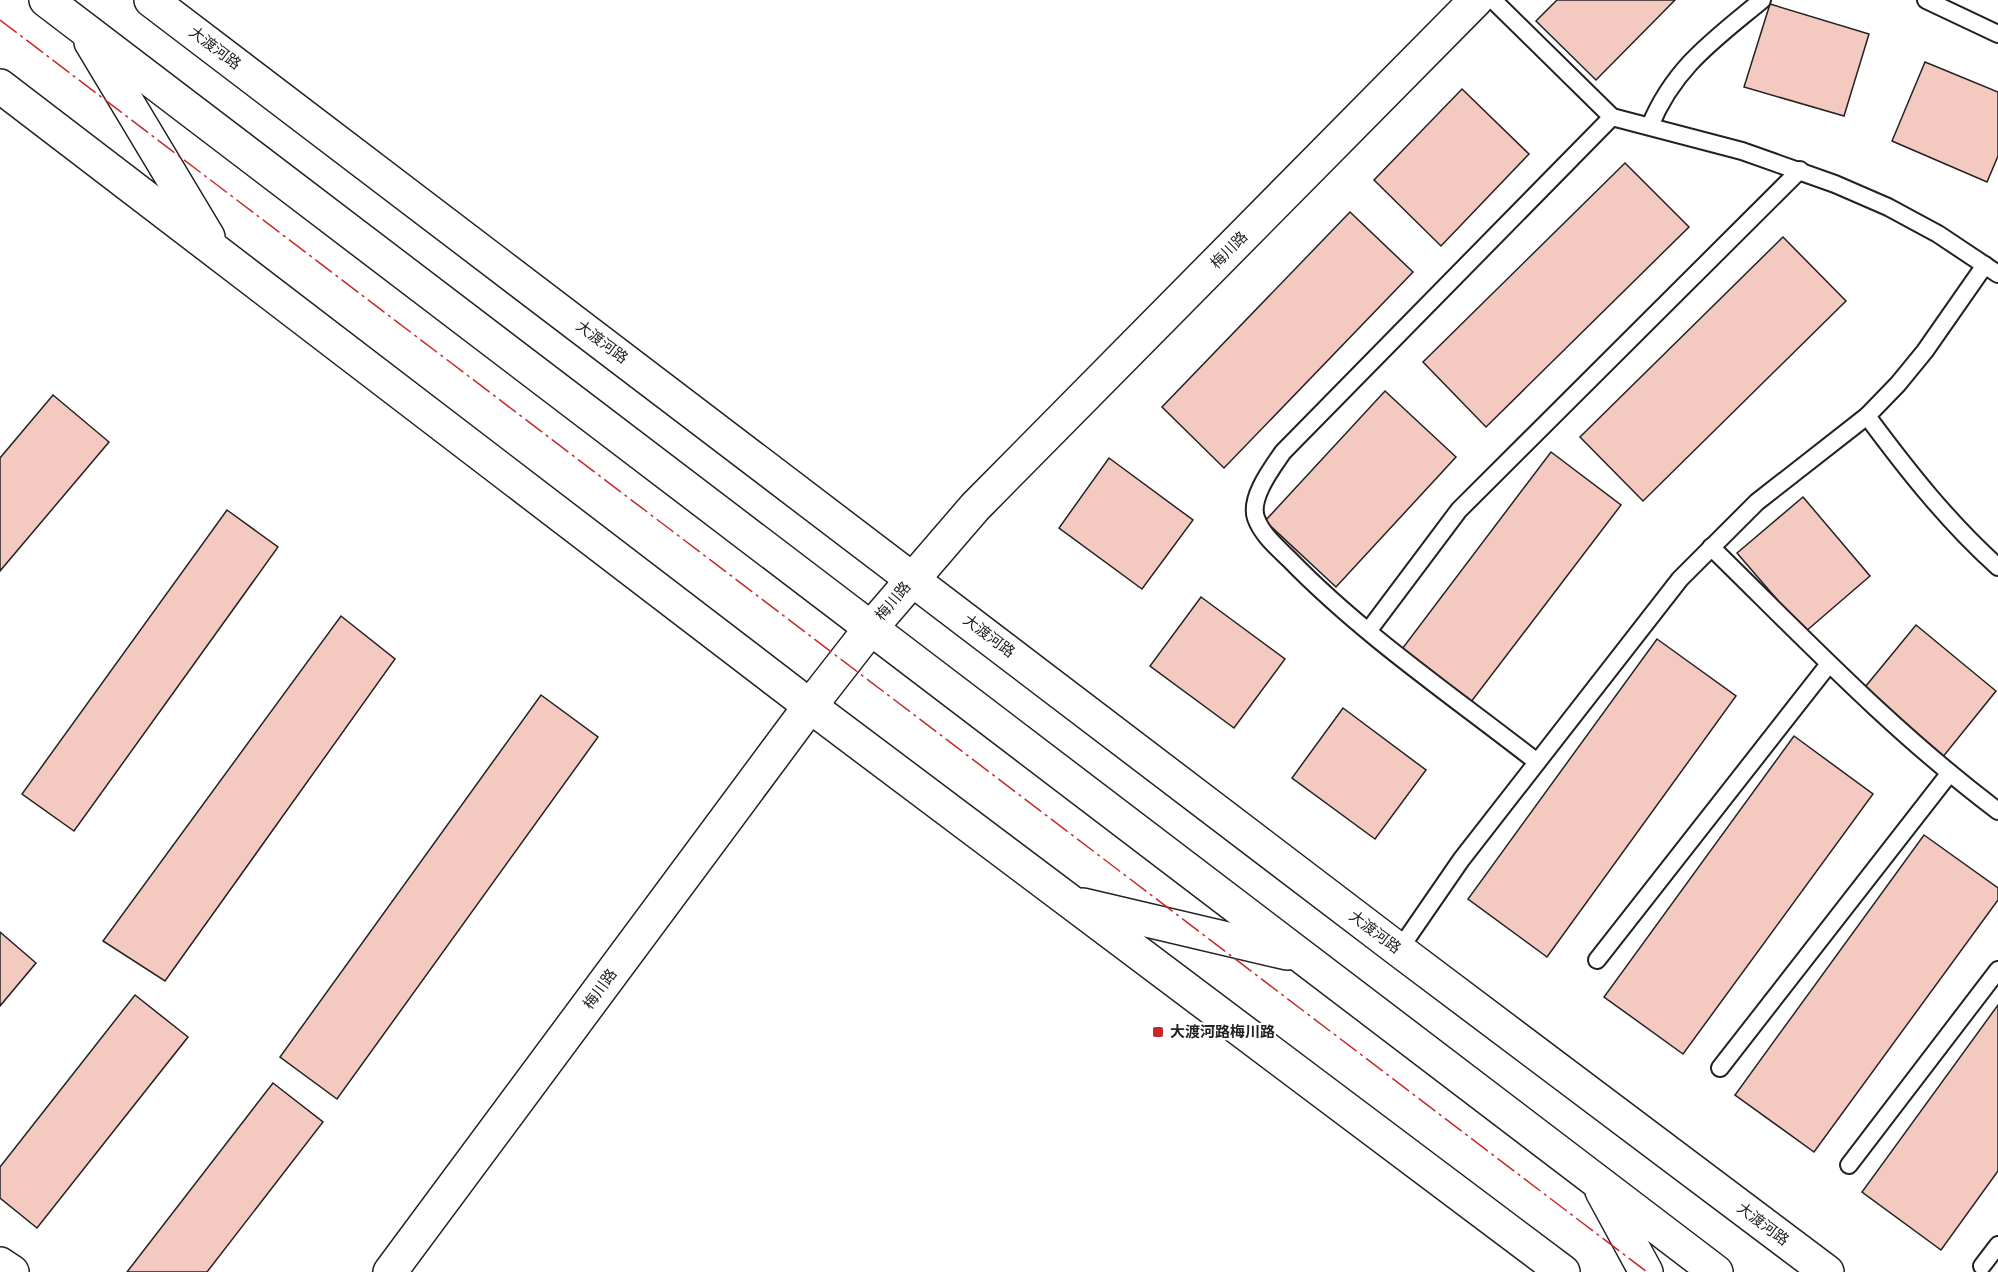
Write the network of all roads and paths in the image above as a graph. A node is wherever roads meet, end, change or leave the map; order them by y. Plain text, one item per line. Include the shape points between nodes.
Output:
1 (46, 0) edge
2 (152, 0) edge
3 (1476, 0) edge
4 (1493, 0) edge
5 (1762, 0) edge
6 (1926, 0) edge
7 (82, 28) junction
8 (1998, 34) edge
9 (0, 86) edge
10 (1612, 117) junction
11 (1650, 126) junction
12 (1800, 170) junction
13 (218, 253) junction
14 (1991, 270) edge
15 (1867, 416) junction
16 (1711, 547) junction
17 (1998, 567) edge
18 (912, 578) junction
19 (870, 629) junction
20 (1369, 630) junction
21 (1829, 664) junction
22 (810, 706) junction
23 (1537, 762) junction
24 (1949, 774) junction
25 (1998, 811) edge
26 (1070, 902) junction
27 (1399, 950) junction
28 (1300, 956) junction
29 (1597, 960) dead end
30 (1998, 970) edge
31 (1720, 1068) dead end
32 (1849, 1165) dead end
33 (1597, 1182) junction
34 (1998, 1245) edge
35 (0, 1264) edge
36 (1982, 1266) dead end
37 (12, 1272) edge
38 (390, 1272) edge
39 (1563, 1272) edge
40 (1646, 1272) edge
41 (1716, 1272) edge
42 (1827, 1272) edge

1 - 7 main road
2 - 18 main road, 大渡河路
3 - 18 main road, 梅川路 via 975,507
4 - 10 lane
5 - 11 lane via 1696,54 1668,89
6 - 8 lane
7 - 13 main road
7 - 19 main road
9 - 13 main road
10 - 11 lane
10 - 20 lane via 1283,452 1265,482 1255,516 1263,532 1318,588
11 - 12 lane
12 - 14 lane via 1888,207 1938,234
12 - 20 lane via 1465,503
13 - 22 main road
14 - 15 lane
15 - 16 lane via 1757,502
15 - 17 lane via 1915,480
16 - 21 lane
16 - 23 lane via 1654,609
18 - 19 main road, 梅川路
18 - 27 main road, 大渡河路
19 - 22 main road, 梅川路
19 - 28 main road
20 - 23 lane
21 - 24 lane
21 - 29 lane
22 - 26 main road
22 - 38 main road, 梅川路
23 - 27 lane via 1461,860
24 - 25 lane
24 - 31 lane
26 - 28 main road
26 - 39 main road
27 - 42 main road, 大渡河路
28 - 33 main road
30 - 32 lane
33 - 40 main road
33 - 41 main road
34 - 36 lane
35 - 37 main road

